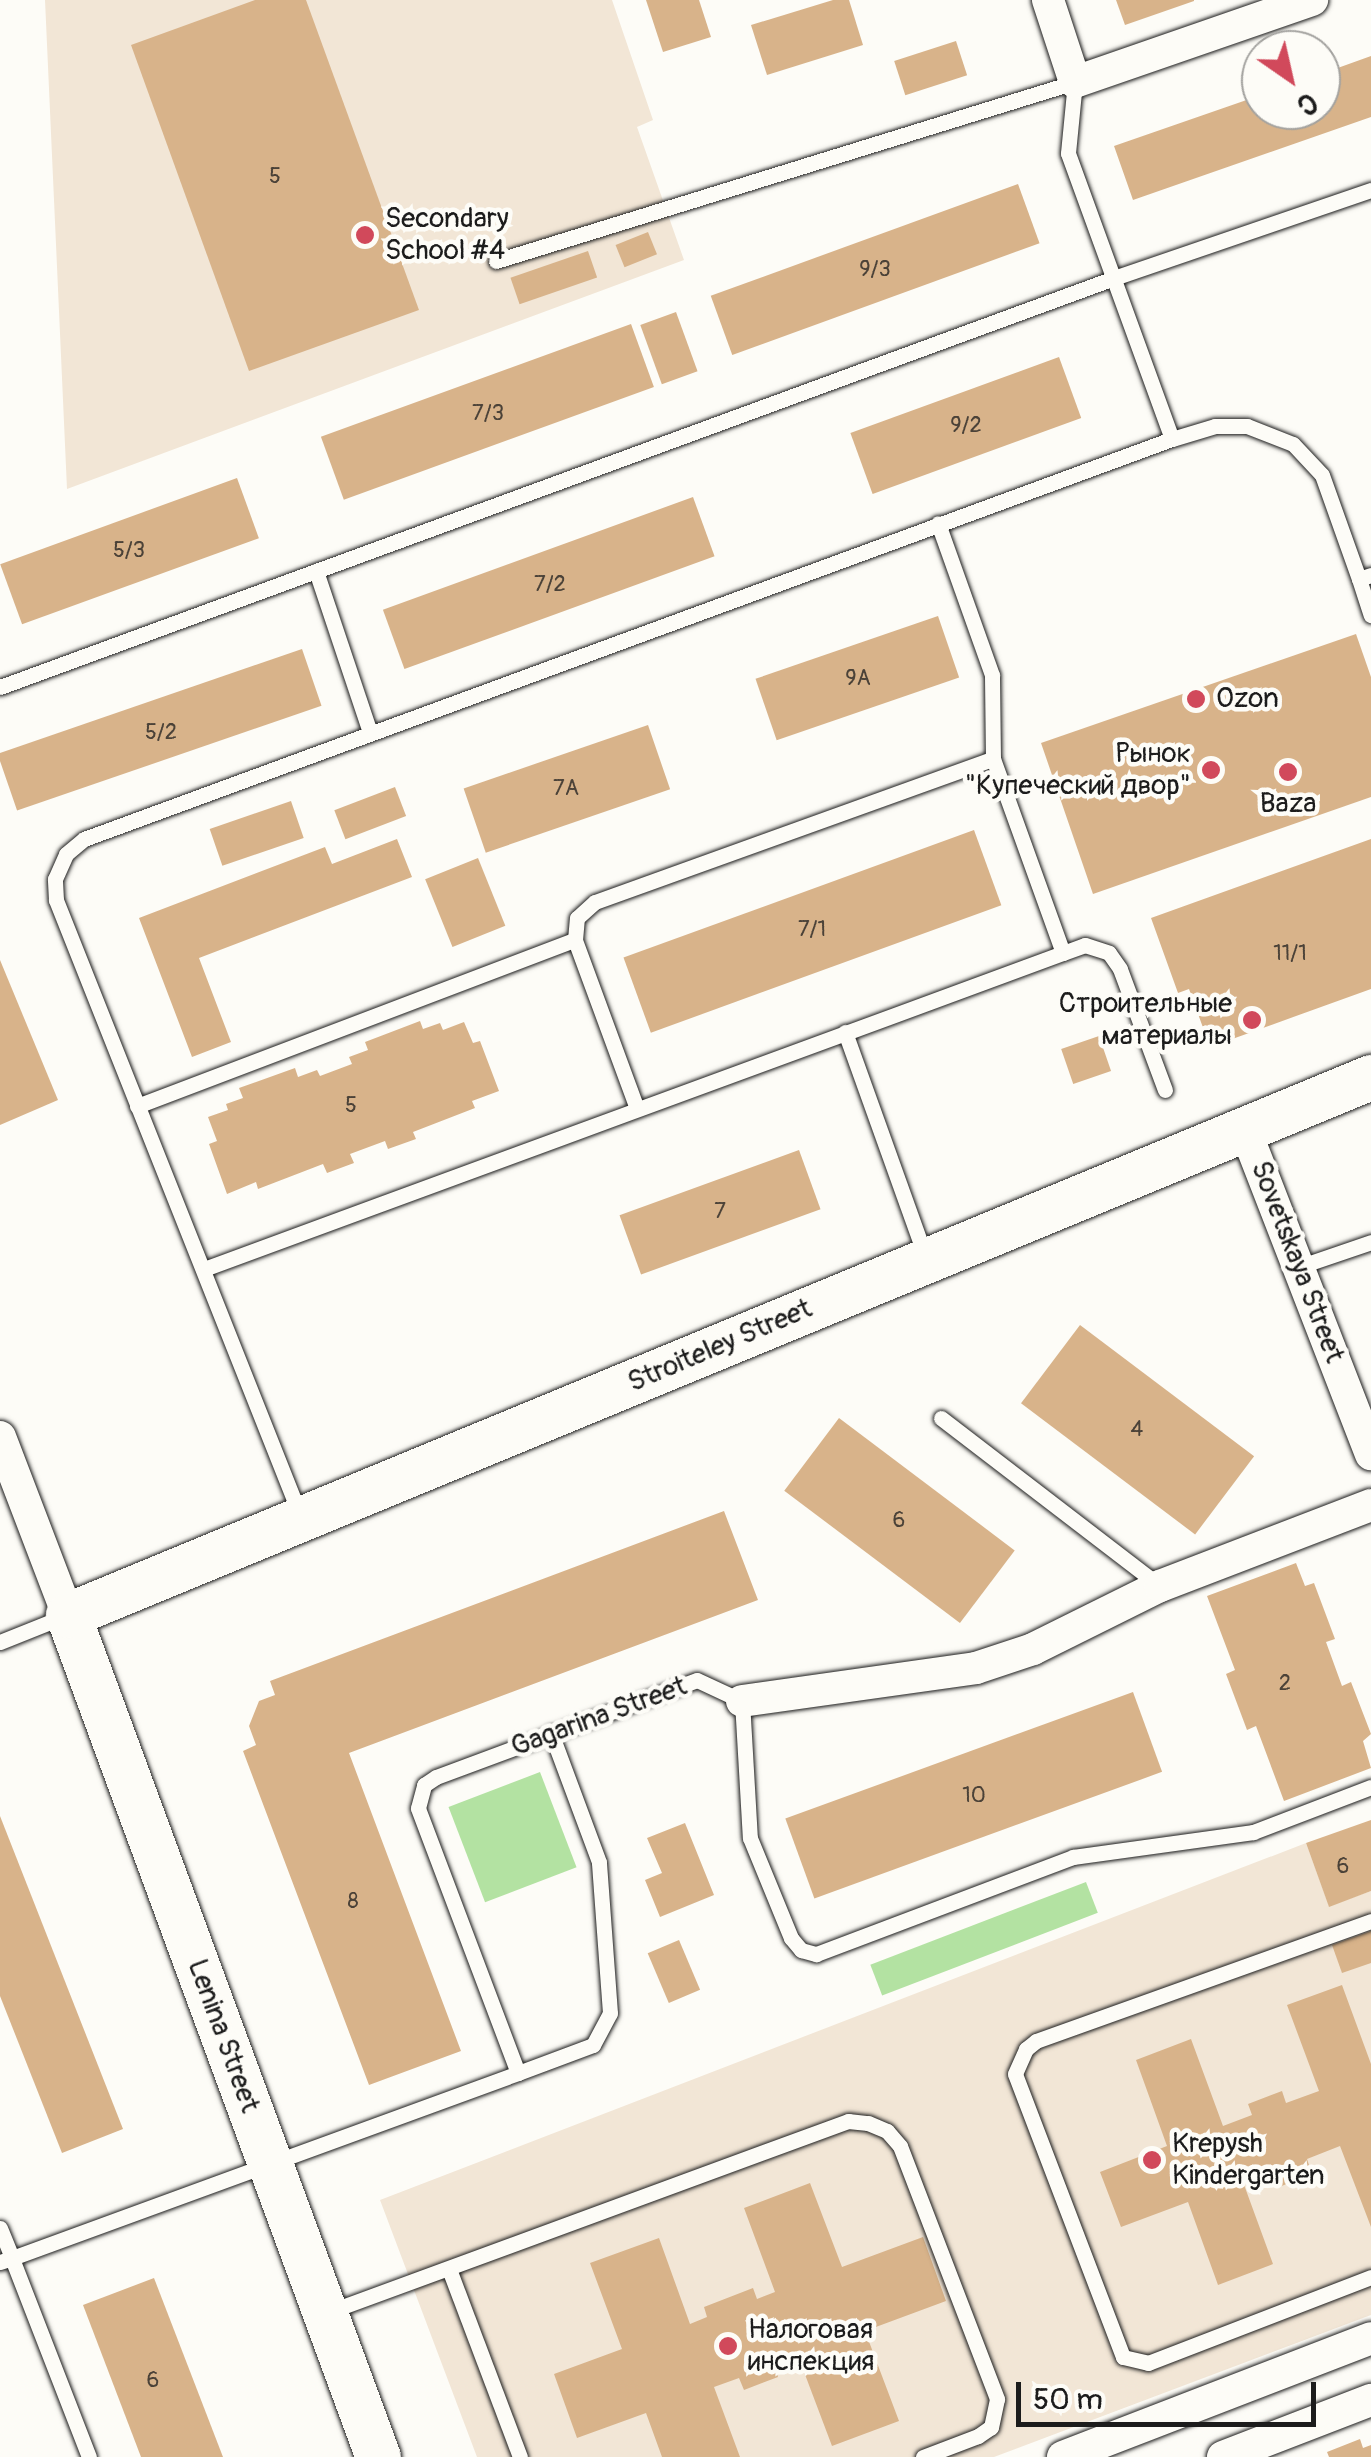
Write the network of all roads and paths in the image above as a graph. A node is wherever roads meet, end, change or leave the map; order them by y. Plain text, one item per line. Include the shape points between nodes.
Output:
1 (1048, 0) edge
2 (1312, 0) edge
3 (1255, 9) edge
4 (1074, 82) junction
5 (1371, 190) edge
6 (496, 261) dead end
7 (1114, 278) junction
8 (1172, 439) junction
9 (938, 523) junction
10 (316, 571) junction
11 (1365, 577) edge
12 (1371, 615) edge
13 (0, 687) edge
14 (370, 732) junction
15 (993, 759) junction
16 (574, 940) junction
17 (1063, 953) junction
18 (845, 1032) junction
19 (1371, 1077) edge
20 (1165, 1090) dead end
21 (137, 1106) junction
22 (636, 1106) junction
23 (1244, 1126) junction
24 (1371, 1242) edge
25 (926, 1260) junction
26 (1301, 1266) junction
27 (204, 1268) junction
28 (941, 1418) dead end
29 (0, 1437) edge
30 (1371, 1454) edge
31 (1371, 1504) edge
32 (301, 1519) junction
33 (1160, 1586) junction
34 (68, 1614) junction
35 (0, 1642) edge
36 (742, 1701) junction
37 (551, 1733) junction
38 (1371, 1788) edge
39 (1371, 1922) edge
40 (518, 2073) junction
41 (270, 2163) junction
42 (0, 2228) edge
43 (6, 2260) edge
44 (449, 2269) junction
45 (1371, 2277) edge
46 (325, 2314) junction
47 (1371, 2338) edge
48 (1371, 2400) edge
49 (89, 2457) edge
50 (378, 2457) edge
51 (520, 2457) edge
52 (923, 2457) edge
53 (1063, 2457) edge
54 (1223, 2457) edge

1 - 4 street
2 - 3 street
3 - 4 street
4 - 6 lane
4 - 7 lane via 1068,153
5 - 7 lane
7 - 8 lane
7 - 10 lane
8 - 9 lane
8 - 11 lane via 1215,426 1247,426 1293,444 1322,475
9 - 14 lane
9 - 15 lane via 992,675
10 - 13 lane
10 - 14 lane
11 - 12 lane
14 - 21 lane via 84,839 66,854 55,879 56,900
15 - 16 lane via 594,902 577,918
15 - 17 lane
16 - 21 lane
16 - 22 lane
17 - 18 lane
17 - 20 lane via 1085,945 1109,953
18 - 22 lane
18 - 25 lane
19 - 23 main road, Stroiteley Street
21 - 27 lane
22 - 27 lane
23 - 25 main road, Stroiteley Street
23 - 26 street, Sovetskaya Street
24 - 26 lane
25 - 32 main road, Stroiteley Street
26 - 30 street, Sovetskaya Street
27 - 32 lane
28 - 33 lane
29 - 34 street
31 - 33 street
32 - 34 main road, Stroiteley Street
33 - 36 street via 1033,1649 976,1668
34 - 35 lane
34 - 41 main road, Lenina Street
36 - 37 lane, Gagarina Street via 697,1680
36 - 38 lane via 750,1838 791,1938 816,1954 1073,1857 1253,1832
37 - 40 lane via 599,1862 610,2013 593,2045
37 - 40 lane, Gagarina Street via 436,1777 418,1796
39 - 45 lane via 1036,2041 1015,2074 1123,2357 1148,2363
40 - 41 lane
41 - 43 lane
41 - 46 main road, Lenina Street
42 - 43 lane
43 - 49 lane
44 - 46 lane
44 - 51 lane
44 - 52 lane via 848,2122 868,2123 900,2146 997,2399 991,2426
46 - 50 main road, Lenina Street
47 - 53 street
48 - 54 street

